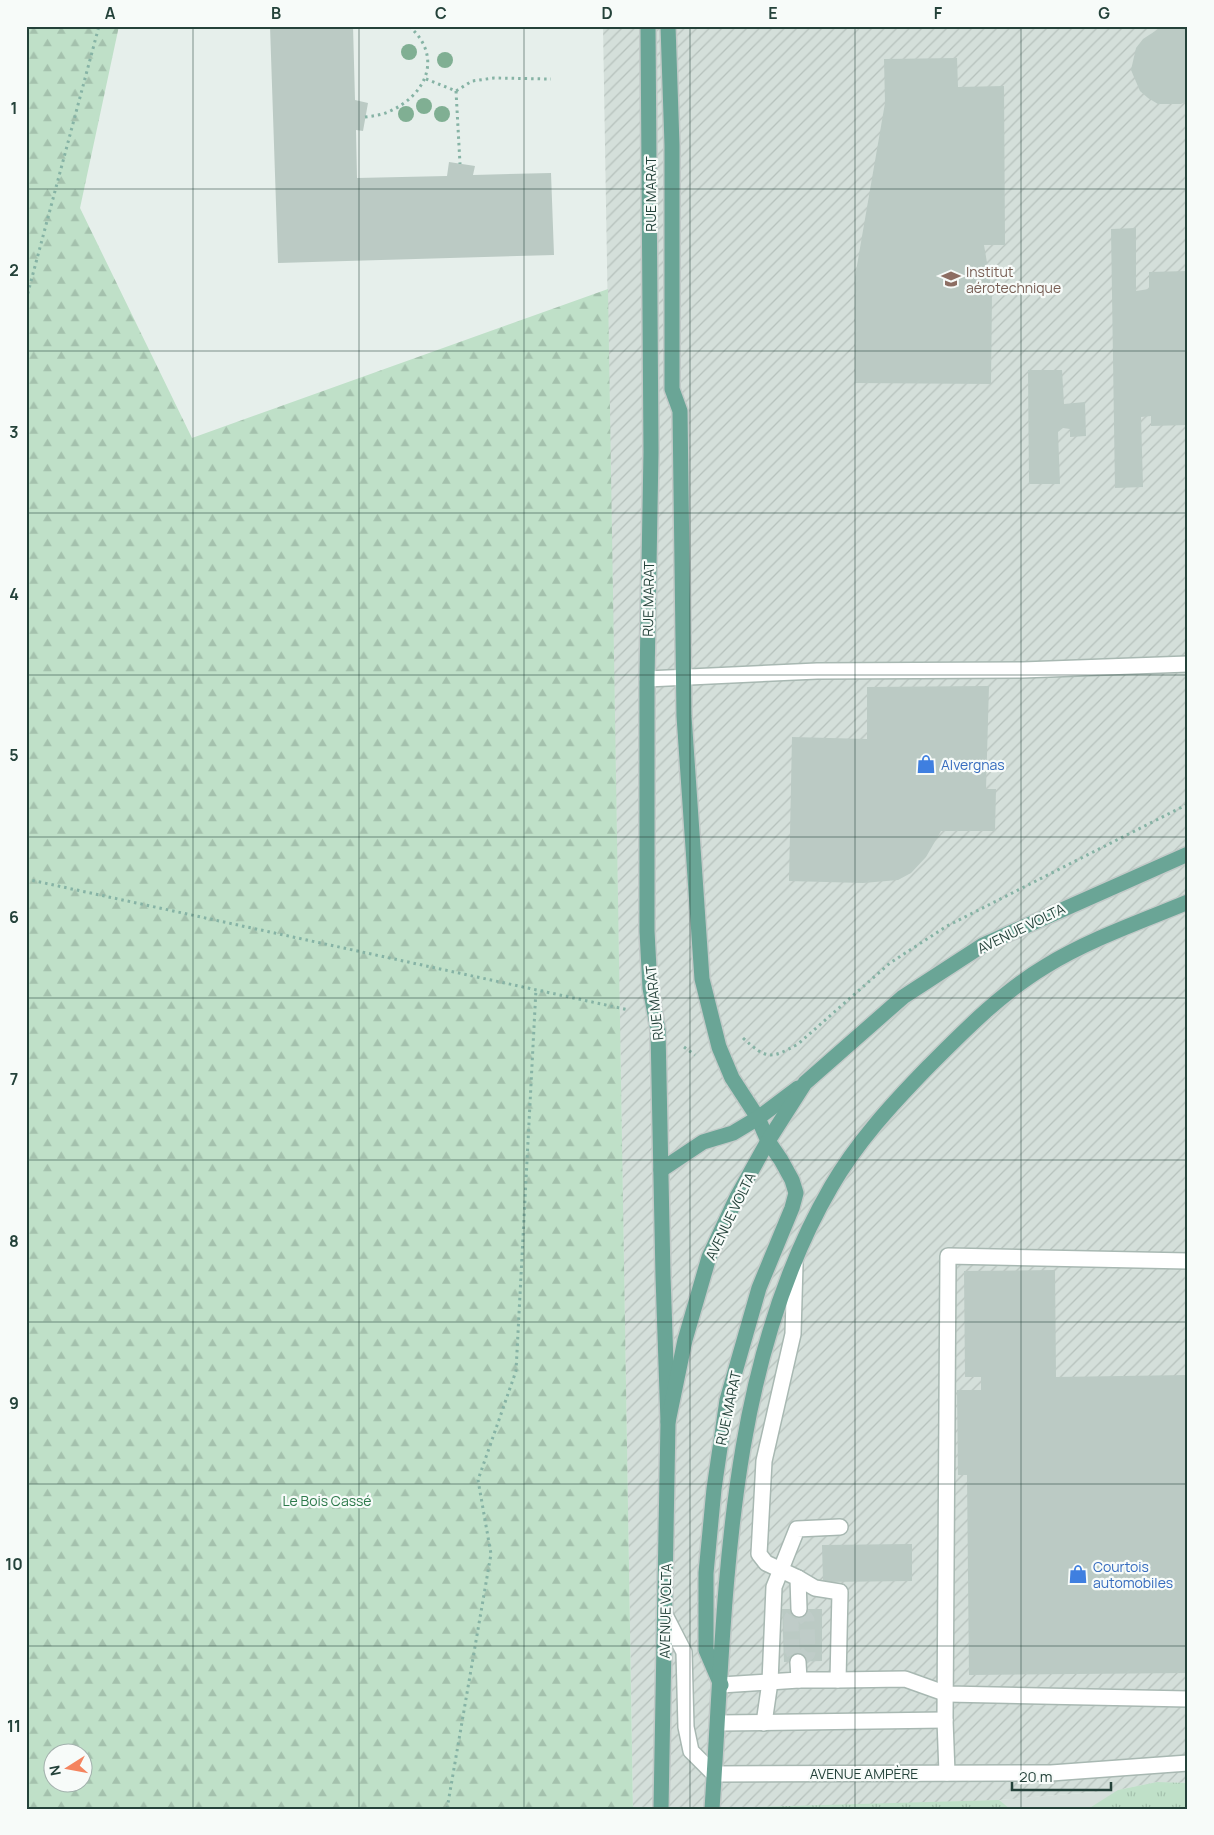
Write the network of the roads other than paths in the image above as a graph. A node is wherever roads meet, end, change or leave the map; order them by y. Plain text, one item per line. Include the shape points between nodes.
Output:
1 (648, 26) edge
2 (668, 26) edge
3 (1188, 664) edge
4 (684, 678) junction
5 (647, 679) junction
6 (1188, 854) edge
7 (1188, 902) edge
8 (805, 1082) junction
9 (758, 1118) junction
10 (768, 1141) junction
11 (661, 1170) junction
12 (795, 1257) junction
13 (1188, 1261) edge
14 (668, 1422) junction
15 (840, 1527) dead end
16 (780, 1568) junction
17 (798, 1578) junction
18 (799, 1609) tunnel mouth
19 (665, 1615) junction
20 (798, 1662) dead end
21 (798, 1680) junction
22 (838, 1680) junction
23 (770, 1682) junction
24 (721, 1685) junction
25 (947, 1694) junction
26 (1188, 1699) edge
27 (945, 1720) junction
28 (718, 1723) junction
29 (764, 1724) junction
30 (1188, 1763) edge
31 (947, 1773) junction
32 (714, 1774) junction
33 (661, 1809) edge
34 (712, 1809) edge

1 - 5 main road, RUE MARAT via 651,452
2 - 4 main road, RUE MARAT via 672,145 672,389 680,411
3 - 4 street via 1022,670 817,671
4 - 5 street
4 - 9 main road, RUE MARAT via 702,978 719,1047 732,1078
5 - 11 main road, RUE MARAT via 647,931 650,988 658,1030
6 - 8 main road, AVENUE VOLTA via 982,945 903,997
7 - 12 main road via 1076,949 1006,993 969,1025 861,1141 831,1187
8 - 9 main road
8 - 10 main road, AVENUE VOLTA
9 - 10 main road, RUE MARAT
9 - 11 main road via 733,1133 703,1142
10 - 14 main road, AVENUE VOLTA via 709,1257 684,1340
10 - 24 main road, RUE MARAT via 792,1180 796,1193 759,1288 727,1400 706,1573 706,1650
11 - 14 main road, RUE MARAT
12 - 16 street via 793,1334 764,1460 759,1554 766,1563
12 - 24 main road via 766,1340 739,1478
13 - 25 street via 948,1256
14 - 19 main road, AVENUE VOLTA
15 - 16 street via 797,1529
16 - 17 street
16 - 23 street via 774,1587
17 - 18 street
17 - 22 street via 815,1588 840,1592
19 - 32 street via 684,1652 686,1727 691,1751
19 - 33 main road, AVENUE VOLTA
20 - 21 street
21 - 22 street
21 - 23 street
22 - 25 street via 905,1678
23 - 24 street
23 - 29 street
24 - 28 main road
25 - 26 street
25 - 27 street
27 - 29 street
27 - 31 street
28 - 29 street
28 - 32 main road
30 - 31 street, AVENUE AMPÈRE via 1051,1773
31 - 32 street, AVENUE AMPÈRE
32 - 34 main road

